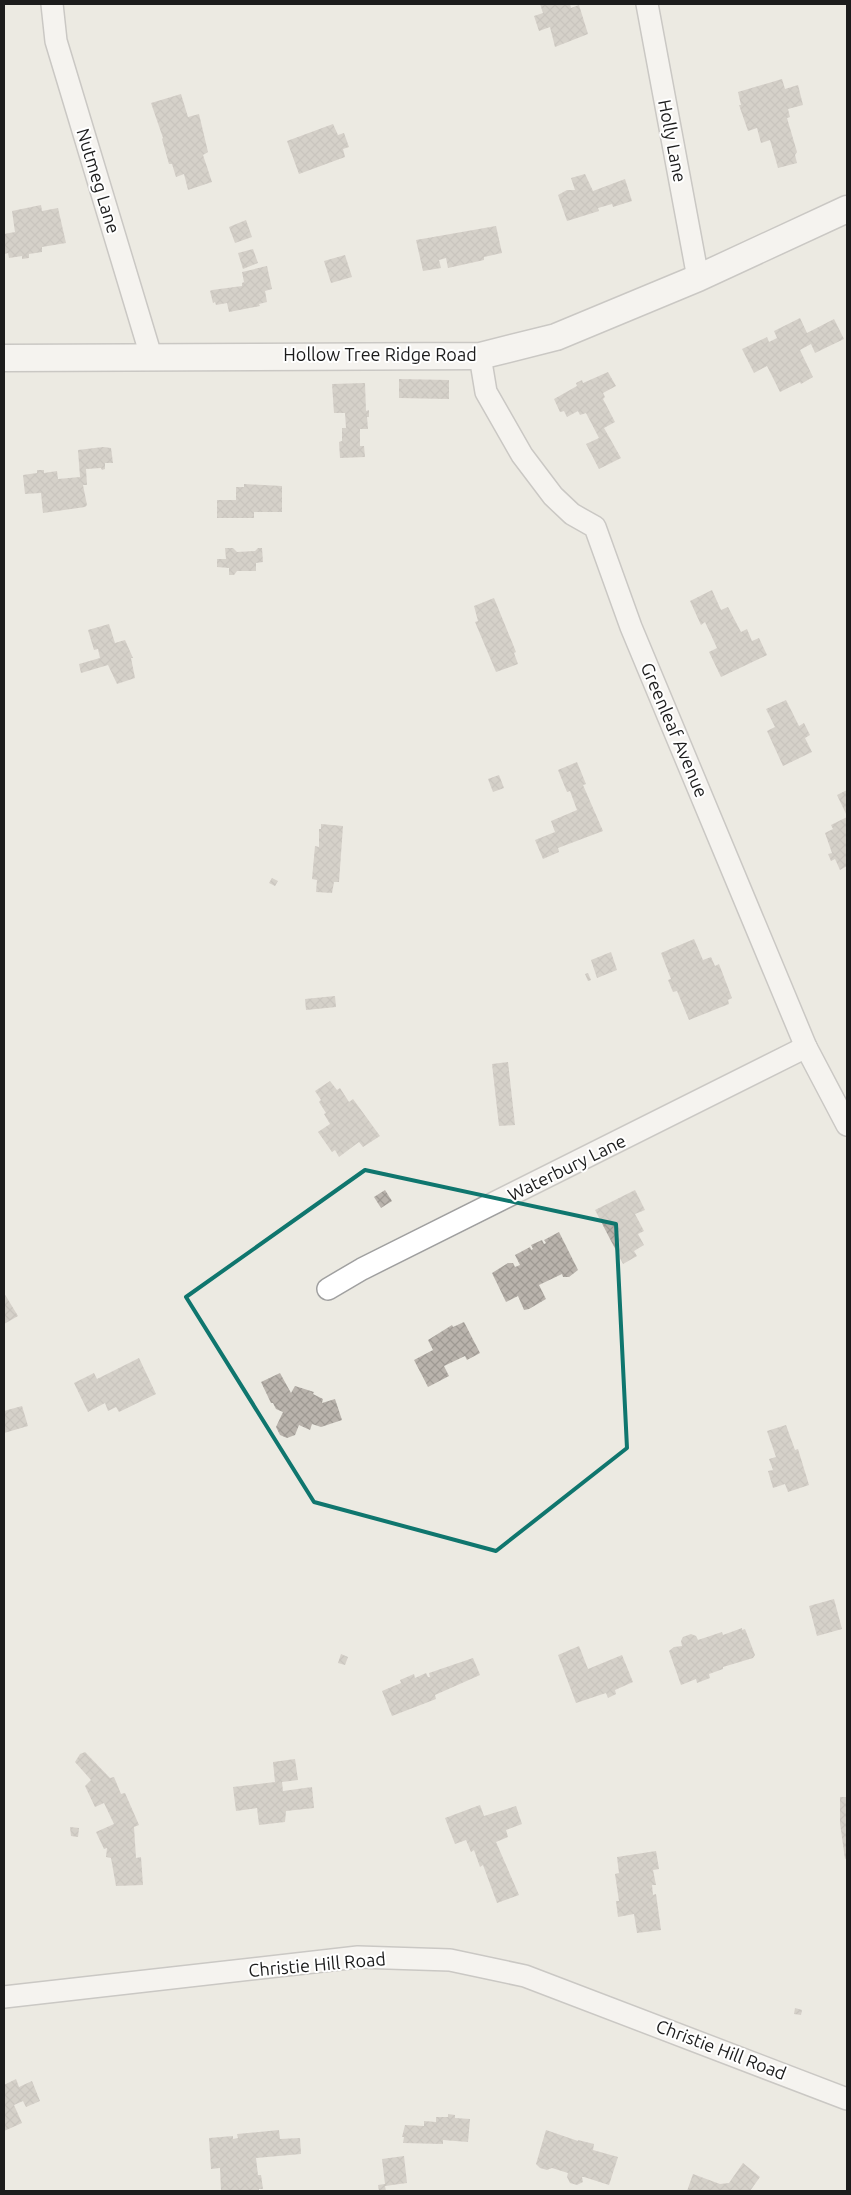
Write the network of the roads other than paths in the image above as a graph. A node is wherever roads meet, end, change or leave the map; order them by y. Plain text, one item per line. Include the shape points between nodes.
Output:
1 (52, 4) edge
2 (647, 4) edge
3 (847, 209) edge
4 (698, 278) junction
5 (151, 356) junction
6 (480, 356) junction
7 (4, 358) edge
8 (806, 1047) junction
9 (847, 1125) edge
10 (328, 1289) dead end
11 (4, 1998) edge
12 (847, 2099) edge

1 - 5 street, Nutmeg Lane via 56,42
2 - 4 street, Holly Lane
3 - 4 street, Hollow Tree Ridge Road
4 - 6 street, Hollow Tree Ridge Road via 556,337
5 - 6 street, Hollow Tree Ridge Road
5 - 7 street, Hollow Tree Ridge Road
6 - 8 street, Greenleaf Avenue via 486,392 522,455 553,496 572,514 595,527 632,627
8 - 9 street, Greenleaf Avenue
8 - 10 street, Waterbury Lane
11 - 12 street, Christie Hill Road via 358,1957 450,1960 525,1976

